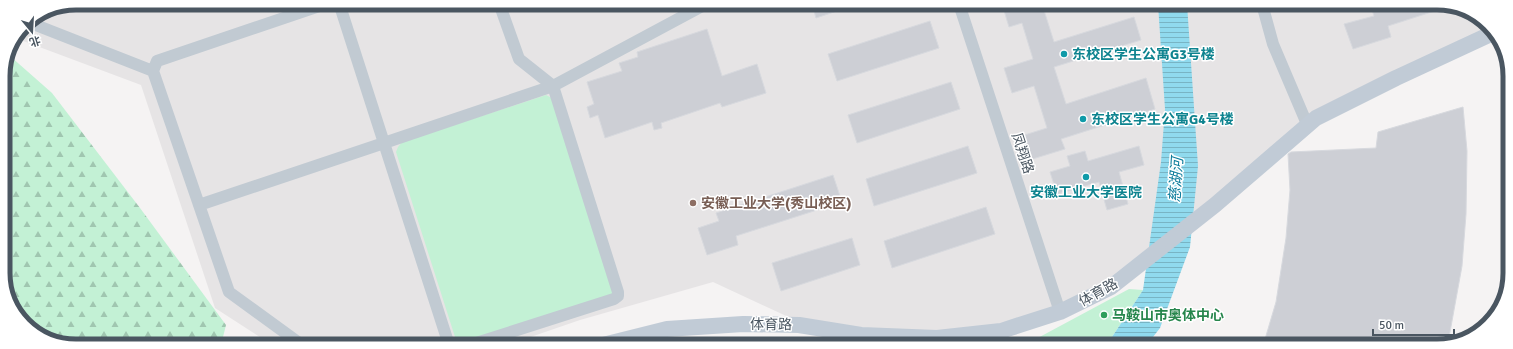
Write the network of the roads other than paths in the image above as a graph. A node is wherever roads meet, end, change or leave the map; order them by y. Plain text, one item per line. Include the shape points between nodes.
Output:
1 (307, 10) edge
2 (341, 10) edge
3 (502, 10) edge
4 (695, 10) edge
5 (960, 10) edge
6 (1264, 10) edge
7 (34, 24) edge
8 (1489, 35) edge
9 (153, 71) junction
10 (553, 86) junction
11 (1307, 124) junction
12 (384, 143) junction
13 (199, 205) junction
14 (1060, 312) junction
15 (294, 339) edge
16 (447, 339) edge
17 (489, 339) edge
18 (625, 339) edge

1 - 9 street via 157,61
2 - 12 street
3 - 10 street via 519,59
4 - 10 street
5 - 14 street, 凤翔路
6 - 11 street via 1273,44
7 - 9 street
8 - 11 street, 体育路 via 1396,78
9 - 13 street
10 - 12 street
10 - 17 street via 618,296
11 - 14 street, 体育路 via 1215,205 1140,265 1111,287
12 - 13 street
12 - 16 street
13 - 15 street via 229,292
14 - 18 street, 体育路 via 1000,331 937,338 861,335 799,325 743,324 667,328

